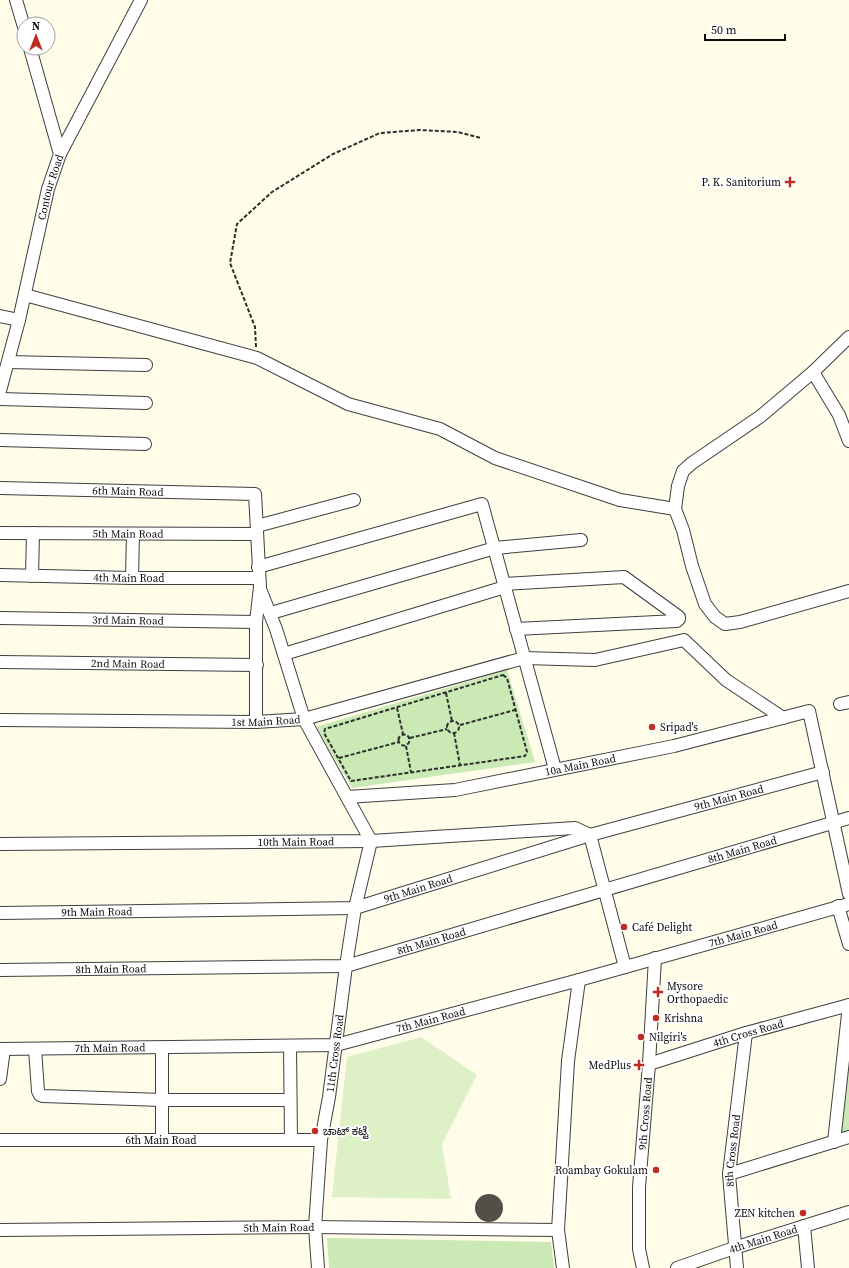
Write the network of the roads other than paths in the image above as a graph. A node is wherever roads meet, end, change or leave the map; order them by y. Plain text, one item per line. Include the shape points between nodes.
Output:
1 (18, 0) edge
2 (142, 0) edge
3 (22, 16) edge
4 (32, 56) edge
5 (60, 154) junction
6 (25, 295) junction
7 (0, 316) edge
8 (19, 320) junction
9 (849, 337) edge
10 (8, 362) junction
11 (146, 365) dead end
12 (813, 372) junction
13 (0, 391) edge
14 (0, 399) edge
15 (146, 403) dead end
16 (0, 440) edge
17 (849, 441) edge
18 (145, 444) dead end
19 (0, 488) edge
20 (354, 500) dead end
21 (675, 509) junction
22 (257, 530) junction
23 (0, 533) edge
24 (33, 533) junction
25 (133, 534) junction
26 (581, 540) dead end
27 (495, 548) junction
28 (0, 575) edge
29 (32, 576) junction
30 (259, 577) junction
31 (132, 578) junction
32 (505, 585) junction
33 (849, 591) edge
34 (271, 613) junction
35 (0, 618) edge
36 (256, 627) junction
37 (276, 629) junction
38 (516, 629) junction
39 (284, 654) junction
40 (524, 658) junction
41 (0, 662) edge
42 (257, 666) junction
43 (783, 718) junction
44 (0, 720) edge
45 (304, 720) junction
46 (256, 722) junction
47 (555, 769) junction
48 (823, 772) junction
49 (347, 797) junction
50 (849, 818) edge
51 (833, 823) junction
52 (590, 835) junction
53 (372, 841) junction
54 (0, 844) edge
55 (604, 890) junction
56 (849, 894) edge
57 (844, 905) edge
58 (355, 908) junction
59 (0, 913) edge
60 (849, 944) edge
61 (655, 958) junction
62 (346, 966) junction
63 (625, 967) junction
64 (0, 970) edge
65 (579, 980) junction
66 (849, 1005) edge
67 (746, 1033) junction
68 (336, 1045) junction
69 (290, 1046) junction
70 (162, 1048) junction
71 (2, 1049) edge
72 (35, 1049) junction
73 (649, 1064) junction
74 (0, 1079) edge
75 (162, 1100) junction
76 (290, 1100) junction
77 (849, 1137) edge
78 (0, 1140) edge
79 (162, 1140) junction
80 (291, 1140) junction
81 (321, 1140) junction
82 (834, 1142) junction
83 (729, 1174) junction
84 (849, 1212) edge
85 (804, 1226) junction
86 (315, 1227) junction
87 (0, 1230) edge
88 (558, 1230) junction
89 (734, 1248) junction
90 (318, 1268) edge
91 (563, 1268) edge
92 (643, 1268) edge
93 (677, 1268) edge
94 (737, 1268) edge
95 (808, 1268) edge

1 - 3 street
2 - 5 street, Contour Road
4 - 5 street
5 - 6 street, Contour Road via 48,189
6 - 8 street, Contour Road
6 - 21 street via 257,358 348,404 440,429 495,458 620,500
7 - 8 street
8 - 10 street, Contour Road
9 - 12 street
10 - 11 street
10 - 13 street, Contour Road
12 - 17 street via 839,415
12 - 21 street via 761,416 683,471
14 - 15 street
16 - 18 street
19 - 22 street, 6th Main Road via 255,494
20 - 22 street, 5th Main Road
21 - 33 street via 705,604 715,617 725,624
22 - 25 street, 5th Main Road
22 - 30 street
23 - 24 street, 5th Main Road
24 - 25 street, 5th Main Road
24 - 29 street
25 - 31 street
26 - 27 street
27 - 30 street, 4th Main Road via 482,504
27 - 32 street
27 - 34 street
28 - 29 street, 4th Main Road
29 - 31 street, 4th Main Road
30 - 31 street, 4th Main Road
30 - 34 street
30 - 36 street
32 - 38 street
32 - 38 street via 624,577 679,619
32 - 39 street
34 - 37 street
35 - 36 street, 3rd Main Road
36 - 37 street, 3rd Main Road
36 - 42 street
37 - 39 street
38 - 40 street
39 - 45 street
40 - 43 street, 1st Main Road via 595,660 684,640 726,680
40 - 45 street, 1st Main Road
40 - 47 street
41 - 42 street, 2nd Main Road
42 - 46 street
43 - 47 street, 10a Main Road via 674,746
43 - 48 street, 10a Main Road via 809,711
44 - 46 street, 1st Main Road
45 - 46 street, 1st Main Road
45 - 49 street
47 - 49 street, 10a Main Road via 455,790
48 - 51 street
48 - 52 street, 9th Main Road
49 - 53 street
50 - 51 street, 8th Main Road
51 - 55 street, 8th Main Road
51 - 56 street
52 - 53 street, 10th Main Road via 575,828
52 - 55 street
52 - 58 street, 9th Main Road
53 - 54 street, 10th Main Road
53 - 58 street, 11th Cross Road
55 - 62 street, 8th Main Road
55 - 63 street
57 - 60 street
57 - 61 street, 7th Main Road
58 - 59 street, 9th Main Road
58 - 62 street, 11th Cross Road
61 - 63 street, 7th Main Road
61 - 73 street, 9th Cross Road
62 - 64 street, 8th Main Road
62 - 68 street, 11th Cross Road
63 - 65 street, 7th Main Road
65 - 68 street, 7th Main Road
65 - 88 street via 568,1061
66 - 67 street, 4th Cross Road
66 - 82 street
67 - 73 street, 4th Cross Road
67 - 83 street, 8th Cross Road
68 - 69 street, 7th Main Road
68 - 81 street, 11th Cross Road
69 - 70 street, 7th Main Road
69 - 76 street
70 - 72 street, 7th Main Road
70 - 75 street
71 - 72 street, 7th Main Road
71 - 74 street
72 - 75 street via 40,1095
73 - 92 street, 9th Cross Road via 639,1187 639,1250
75 - 76 street
75 - 79 street
76 - 80 street
77 - 82 street
78 - 79 street, 6th Main Road
79 - 80 street, 6th Main Road
80 - 81 street, 6th Main Road
81 - 86 street, 11th Cross Road
82 - 83 street
83 - 89 street, 8th Cross Road
84 - 85 street, 4th Main Road
85 - 89 street, 4th Main Road
85 - 95 street
86 - 87 street, 5th Main Road
86 - 88 street, 5th Main Road
86 - 90 street, 11th Cross Road
88 - 91 street
89 - 93 street, 4th Main Road
89 - 94 street, 8th Cross Road

